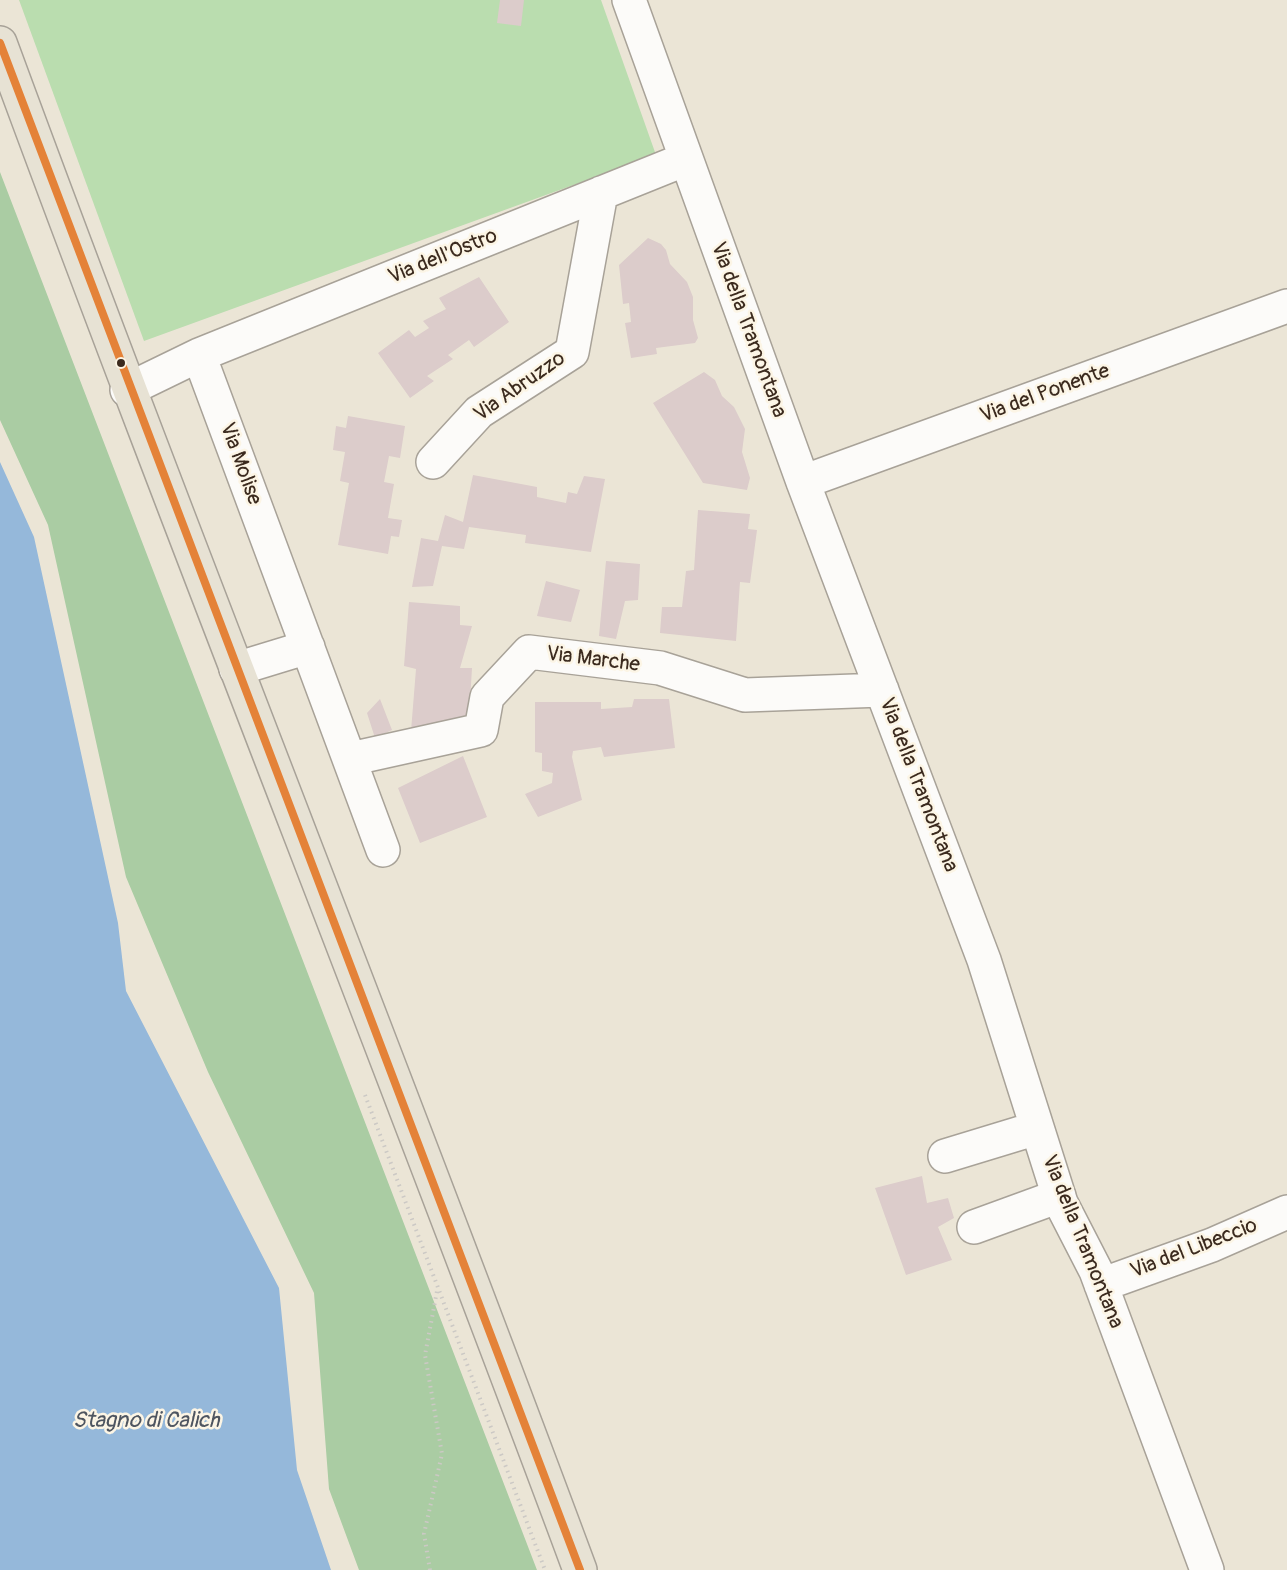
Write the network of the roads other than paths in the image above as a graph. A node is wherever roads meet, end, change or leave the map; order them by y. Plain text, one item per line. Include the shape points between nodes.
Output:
1 (629, 0) edge
2 (0, 43) edge
3 (686, 159) junction
4 (601, 193) junction
5 (1287, 306) edge
6 (199, 355) junction
7 (128, 390) junction
8 (433, 462) dead end
9 (803, 482) junction
10 (308, 647) junction
11 (236, 669) junction
12 (882, 690) junction
13 (350, 759) junction
14 (383, 850) dead end
15 (1037, 1128) junction
16 (945, 1156) dead end
17 (1059, 1196) junction
18 (1287, 1212) edge
19 (974, 1227) dead end
20 (1101, 1285) junction
21 (580, 1570) edge
22 (1207, 1570) edge

1 - 3 street, Via della Tramontana
2 - 7 main road
3 - 4 street, Via dell'Ostro
3 - 9 street, Via della Tramontana
4 - 6 street, Via dell'Ostro
4 - 8 street, Via Abruzzo via 572,352 479,412
5 - 9 street, Via del Ponente
6 - 7 street
6 - 10 street, Via Molise
7 - 11 main road
9 - 12 street, Via della Tramontana
10 - 11 street
10 - 13 street, Via Molise
11 - 21 main road via 471,1275
12 - 13 street, Via Marche via 745,695 660,668 529,652 487,697 481,729
12 - 15 street, Via della Tramontana via 984,960
13 - 14 street, Via Molise
15 - 16 street
15 - 17 street, Via della Tramontana
17 - 19 street
17 - 20 street, Via della Tramontana
18 - 20 street, Via del Libeccio via 1212,1245
20 - 22 street, Via della Tramontana

